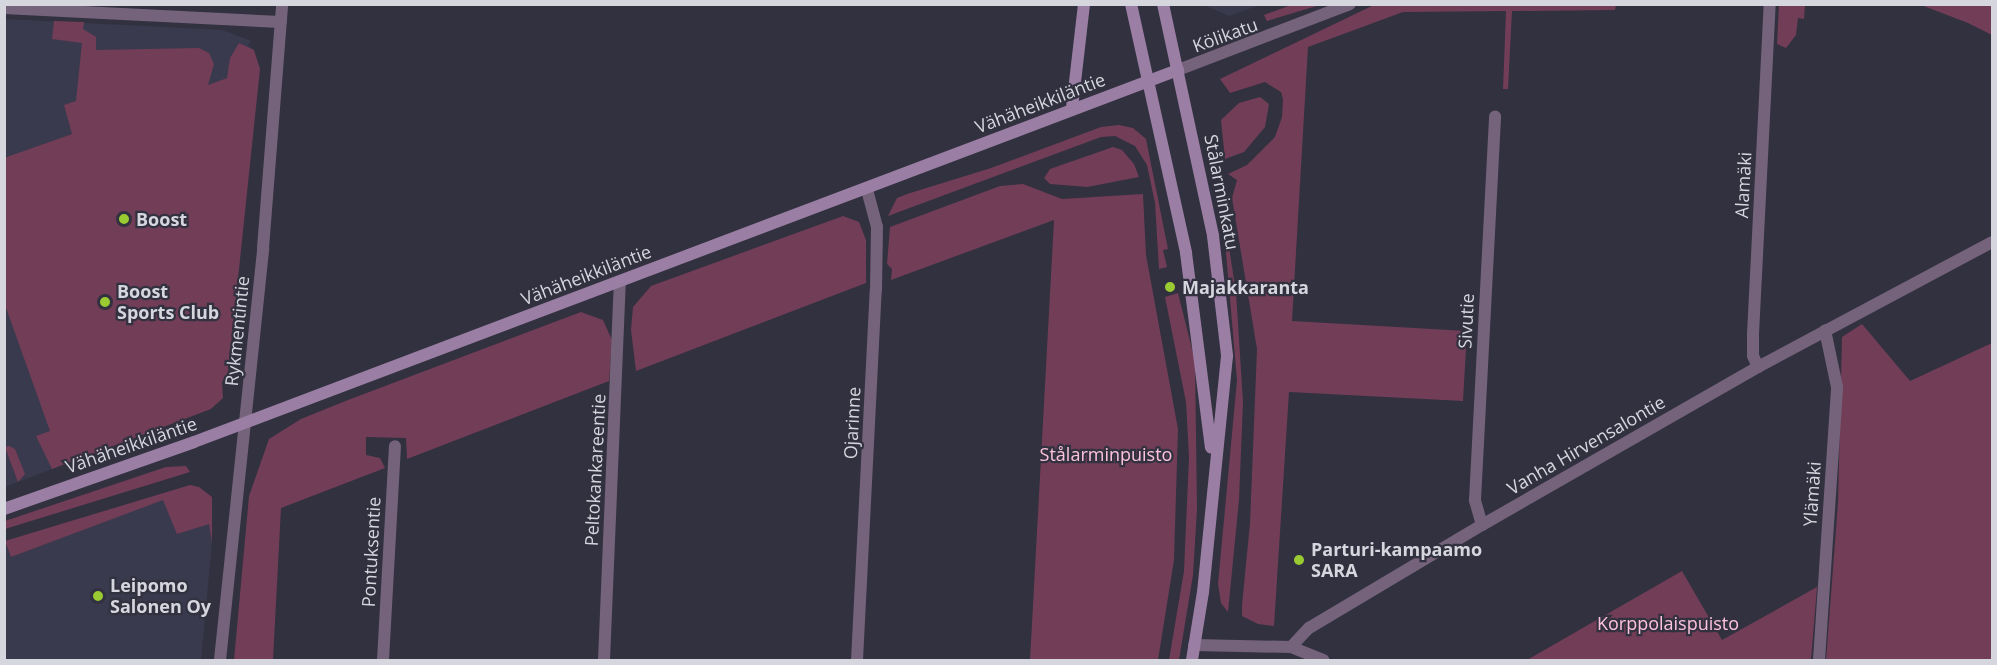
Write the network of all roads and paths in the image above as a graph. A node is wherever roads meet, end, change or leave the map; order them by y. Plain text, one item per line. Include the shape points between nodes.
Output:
1 (282, 4) edge
2 (1084, 4) edge
3 (1131, 4) edge
4 (1163, 4) edge
5 (1350, 4) edge
6 (1770, 4) edge
7 (4, 8) edge
8 (281, 22) junction
9 (1178, 70) junction
10 (1149, 81) junction
11 (1072, 108) junction
12 (1495, 117) dead end
13 (867, 189) junction
14 (1992, 242) edge
15 (620, 282) junction
16 (1825, 330) junction
17 (1758, 367) junction
18 (245, 423) junction
19 (395, 446) dead end
20 (1213, 463) junction
21 (4, 509) edge
22 (1482, 525) junction
23 (1194, 645) junction
24 (1291, 647) junction
25 (220, 660) edge
26 (383, 660) edge
27 (604, 660) edge
28 (857, 660) edge
29 (1192, 660) edge
30 (1292, 660) edge
31 (1323, 660) edge
32 (1819, 660) edge

1 - 8 street, Rykmentintie
2 - 11 main road
3 - 10 main road, Stålarminkatu
4 - 9 main road, Stålarminkatu
5 - 9 street, Kölikatu
6 - 17 street, Alamäki via 1752,334
7 - 8 street
8 - 18 street, Rykmentintie
9 - 10 main road, Vähäheikkiläntie
9 - 20 main road, Stålarminkatu via 1223,302 1226,381
10 - 11 main road, Vähäheikkiläntie
10 - 20 main road, Stålarminkatu via 1186,253
11 - 13 main road, Vähäheikkiläntie
12 - 22 street, Sivutie via 1475,500
13 - 15 main road, Vähäheikkiläntie
13 - 28 street, Ojarinne via 877,227 876,290
14 - 16 street, Vanha Hirvensalontie
15 - 18 main road, Vähäheikkiläntie
15 - 27 street, Peltokankareentie
16 - 17 street, Vanha Hirvensalontie
16 - 32 street, Ylämäki via 1837,387
17 - 22 street, Vanha Hirvensalontie
18 - 21 main road, Vähäheikkiläntie
18 - 25 street, Rykmentintie
19 - 26 street, Pontuksentie
20 - 23 main road, Stålarminkatu via 1208,542
22 - 24 street, Vanha Hirvensalontie via 1309,628
23 - 24 street
23 - 29 main road, Stålarminkatu
24 - 30 street
24 - 31 street

